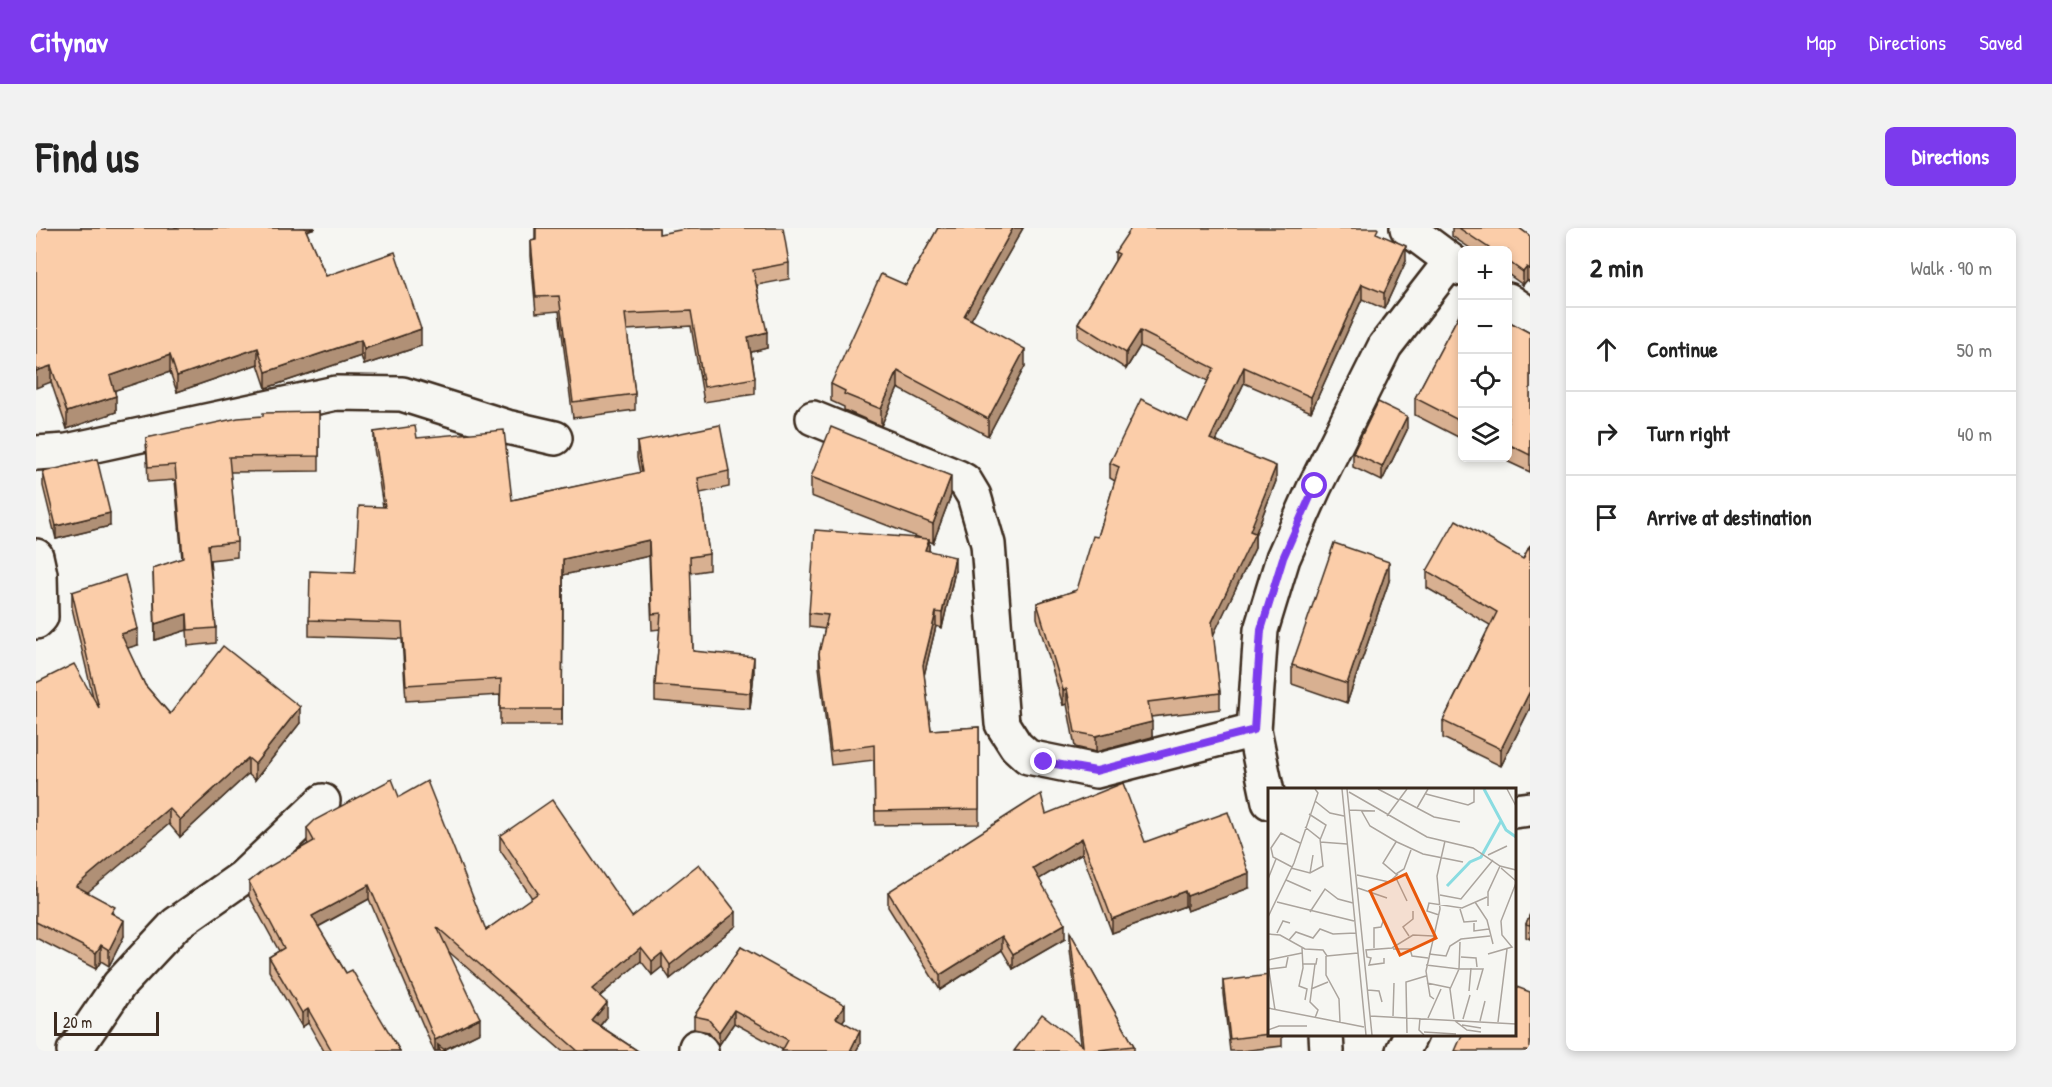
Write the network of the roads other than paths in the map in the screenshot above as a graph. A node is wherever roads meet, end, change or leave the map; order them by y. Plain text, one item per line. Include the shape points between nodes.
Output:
1 (1407, 228) edge
2 (1456, 265) edge
3 (1512, 303) edge
4 (1530, 315) edge
5 (813, 418) dead end
6 (555, 438) dead end
7 (36, 453) edge
8 (36, 556) edge
9 (36, 622) edge
10 (1254, 730) junction
11 (1268, 797) edge
12 (322, 801) dead end
13 (1530, 808) edge
14 (1515, 811) edge
15 (1326, 1036) edge
16 (1410, 1036) edge
17 (74, 1051) edge
18 (1327, 1051) edge
19 (1403, 1051) edge

1 - 2 street
2 - 10 street via 1385,346 1283,558 1261,630
3 - 4 street
5 - 10 street via 958,477 968,486 988,544 1002,724 1028,757 1096,771
6 - 7 street via 402,394 336,393 67,451
8 - 9 street via 41,617
10 - 11 street
12 - 17 street via 243,877 176,924 119,985
13 - 14 street
15 - 18 street
16 - 19 street

